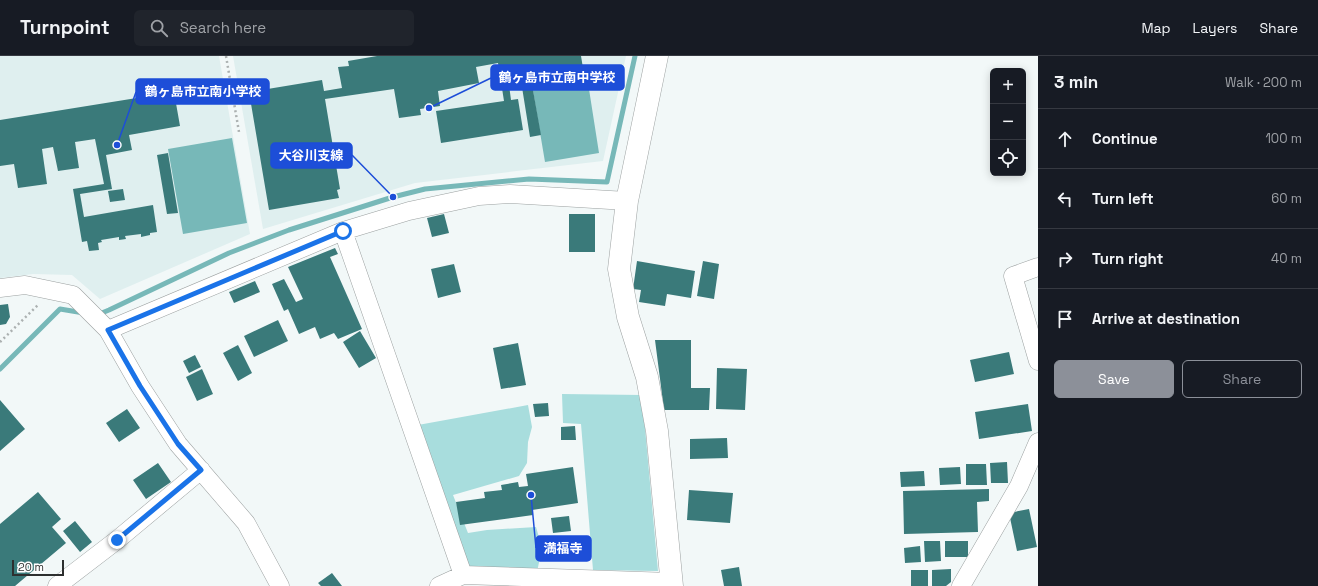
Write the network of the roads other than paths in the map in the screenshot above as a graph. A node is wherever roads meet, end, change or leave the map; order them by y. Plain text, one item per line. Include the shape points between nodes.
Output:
1 (657, 56) edge
2 (627, 201) junction
3 (343, 231) junction
4 (1038, 267) edge
5 (0, 288) edge
6 (108, 330) junction
7 (1038, 361) edge
8 (1038, 442) edge
9 (201, 470) junction
10 (463, 575) junction
11 (672, 584) edge
12 (57, 586) edge
13 (280, 586) edge
14 (439, 586) edge
15 (961, 586) edge

1 - 2 street
2 - 3 street via 510,194 479,196 408,211
2 - 11 street via 619,269 628,317 647,377 657,431
3 - 6 street
3 - 10 street
4 - 7 street via 1013,276
5 - 6 street via 25,284 73,295
6 - 9 street via 140,386 178,444
8 - 15 street via 1019,486
9 - 12 street
9 - 13 street via 246,523
10 - 11 street
10 - 14 street

